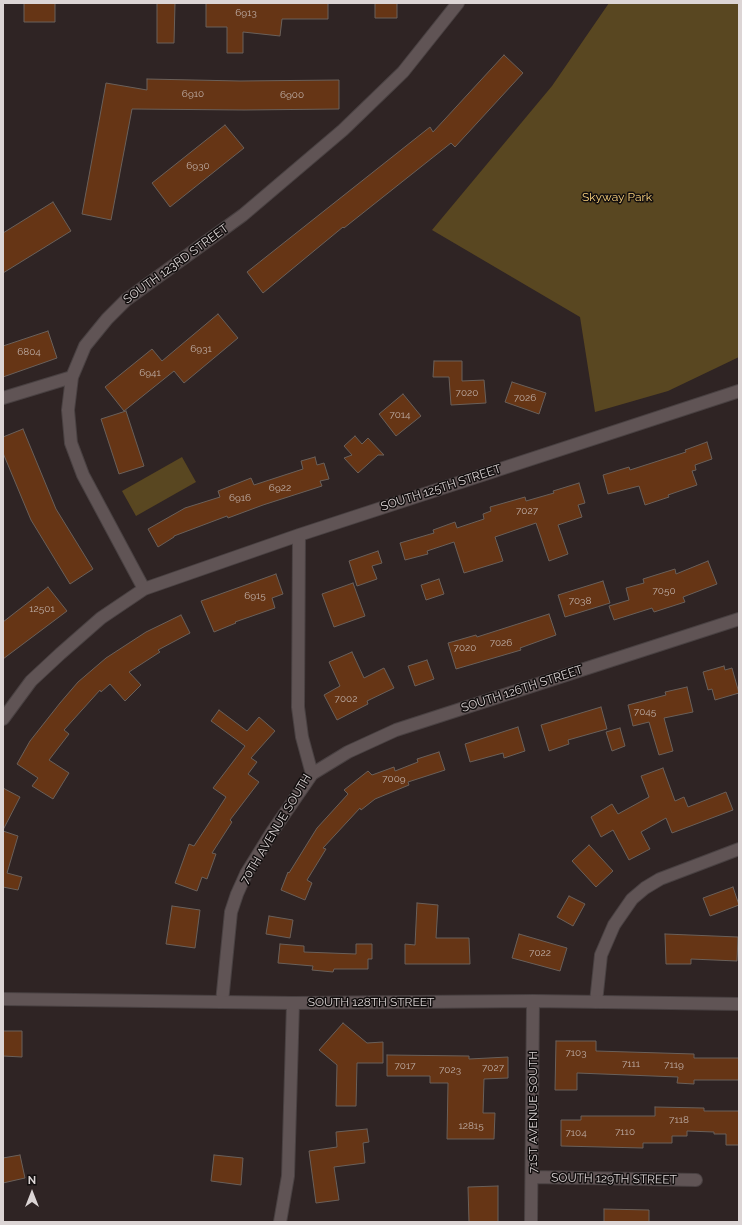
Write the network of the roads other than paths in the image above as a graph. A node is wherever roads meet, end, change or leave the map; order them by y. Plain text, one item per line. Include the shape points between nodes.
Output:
1 (458, 3) edge
2 (72, 377) junction
3 (739, 391) edge
4 (3, 398) edge
5 (299, 535) junction
6 (144, 589) junction
7 (739, 619) edge
8 (3, 720) edge
9 (312, 774) junction
10 (739, 849) edge
11 (3, 999) edge
12 (534, 1001) junction
13 (222, 1002) junction
14 (596, 1002) junction
15 (293, 1003) junction
16 (739, 1004) edge
17 (532, 1177) junction
18 (696, 1180) dead end
19 (280, 1222) edge
20 (531, 1222) edge

1 - 2 street, SOUTH 123RD STREET via 404,72 343,130 243,215 126,300 85,346
2 - 4 street
2 - 6 street, SOUTH 123RD STREET via 68,410 71,443 83,475
3 - 5 street, SOUTH 125TH STREET
5 - 6 street, SOUTH 125TH STREET
5 - 9 street, 70TH AVENUE SOUTH via 298,707 302,737
6 - 8 street, SOUTH 125TH STREET via 101,618 60,654 31,681
7 - 9 street, SOUTH 126TH STREET via 396,730 348,752
9 - 13 street, 70TH AVENUE SOUTH via 272,832 237,894 231,912
10 - 14 street via 660,879 632,899 614,925 601,955
11 - 13 street, SOUTH 128TH STREET
12 - 14 street, SOUTH 128TH STREET
12 - 15 street, SOUTH 128TH STREET
12 - 17 street, 71ST AVENUE SOUTH
13 - 15 street, SOUTH 128TH STREET
14 - 16 street, SOUTH 128TH STREET
15 - 19 street via 288,1176
17 - 18 street, SOUTH 129TH STREET
17 - 20 street, 71ST AVENUE SOUTH

